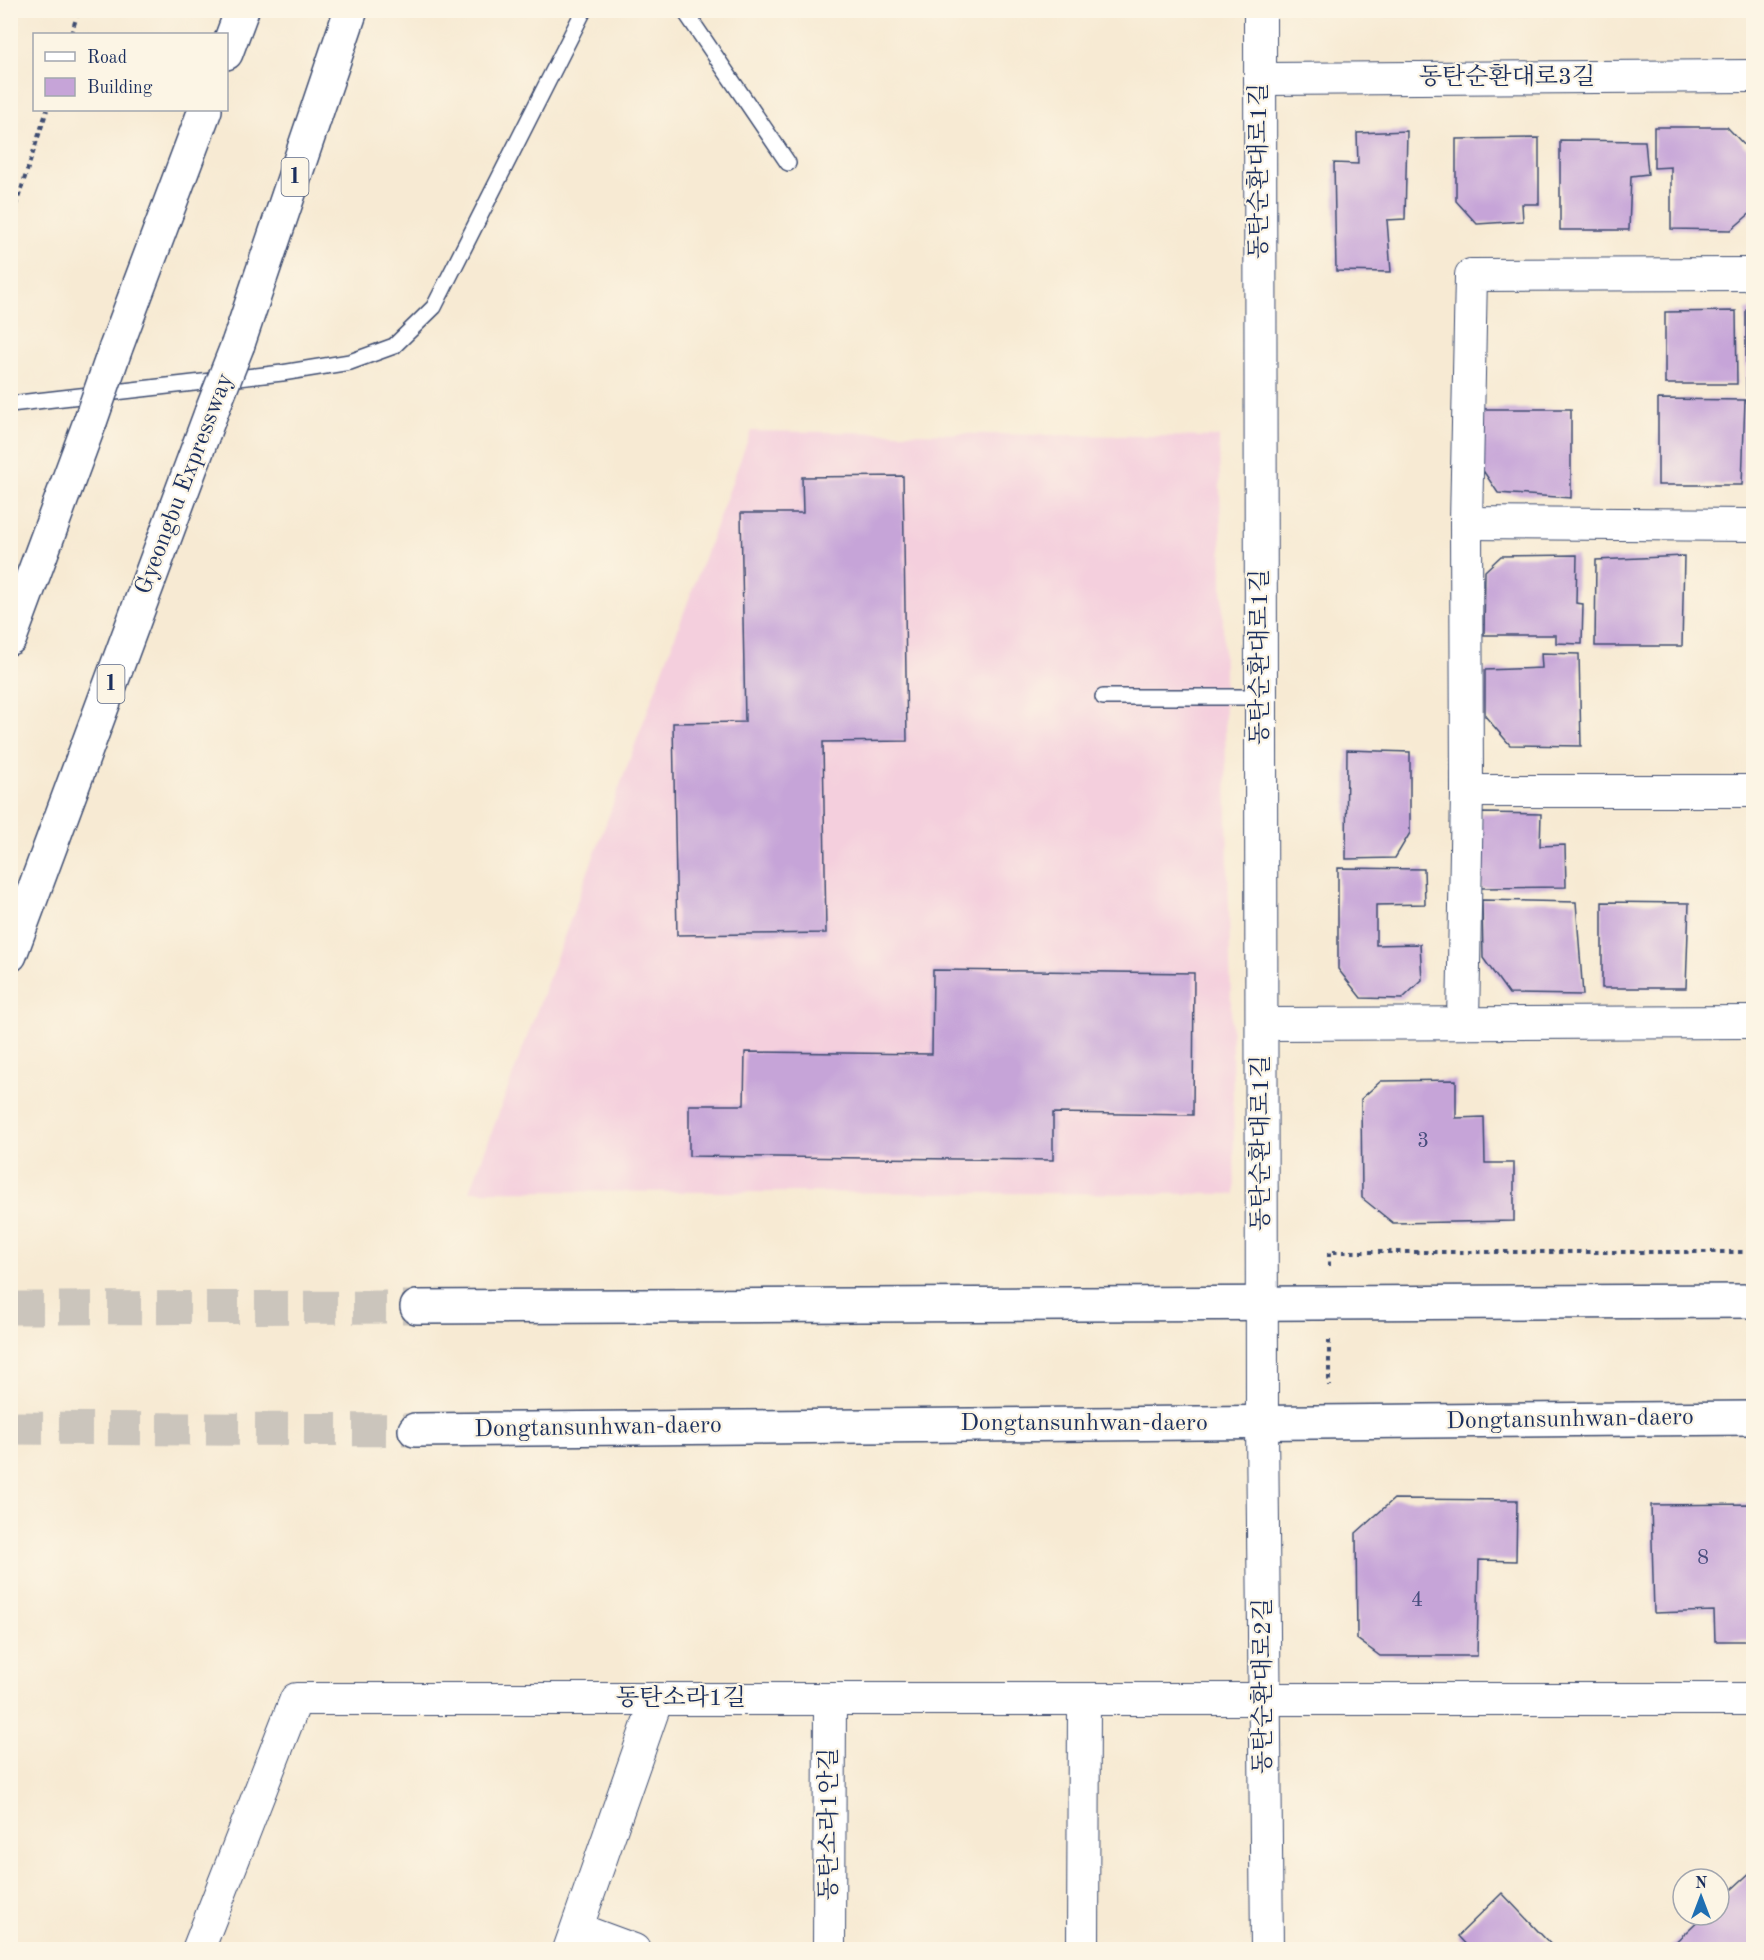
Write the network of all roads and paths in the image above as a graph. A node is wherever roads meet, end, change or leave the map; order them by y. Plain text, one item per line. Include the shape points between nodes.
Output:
1 (79, 10) edge
2 (242, 10) edge
3 (351, 10) edge
4 (584, 10) edge
5 (684, 10) edge
6 (1260, 10) edge
7 (71, 33) edge
8 (228, 48) edge
9 (1754, 76) edge
10 (1260, 79) junction
11 (47, 111) edge
12 (205, 111) edge
13 (788, 163) dead end
14 (10, 223) edge
15 (1754, 274) edge
16 (10, 404) edge
17 (1466, 524) junction
18 (1754, 525) edge
19 (10, 638) edge
20 (1103, 698) dead end
21 (1261, 698) junction
22 (1467, 790) junction
23 (1754, 791) edge
24 (10, 955) edge
25 (1754, 1022) edge
26 (1463, 1023) junction
27 (1262, 1024) junction
28 (1754, 1252) edge
29 (1754, 1301) edge
30 (1262, 1303) junction
31 (1328, 1303) junction
32 (417, 1307) tunnel mouth
33 (1754, 1418) edge
34 (1330, 1422) junction
35 (1262, 1423) junction
36 (415, 1430) tunnel mouth
37 (657, 1699) junction
38 (830, 1699) junction
39 (1084, 1699) junction
40 (1264, 1699) junction
41 (1754, 1699) edge
42 (573, 1939) edge
43 (198, 1950) edge
44 (634, 1950) edge
45 (829, 1950) edge
46 (1083, 1950) edge
47 (1267, 1950) edge

1 - 7 path
2 - 8 main road
3 - 24 main road, Gyeongbu Expressway / 1, bridge via 238,344
4 - 16 lane via 434,307 394,346 350,362 282,373
5 - 13 lane
6 - 10 street, 동탄순환대로1길
9 - 10 street, 동탄순환대로3길
10 - 21 street, 동탄순환대로1길
11 - 14 path
12 - 19 main road, bridge
15 - 17 street via 1471,275
17 - 18 street
17 - 22 street
20 - 21 lane
21 - 27 street, 동탄순환대로1길
22 - 23 street
22 - 26 street
25 - 26 street
26 - 27 street
27 - 30 street, 동탄순환대로1길
28 - 31 path via 1329,1252
29 - 31 main road
30 - 31 main road
30 - 32 main road
30 - 35 street, 동탄순환대로1길
31 - 34 path
33 - 34 main road, Dongtansunhwan-daero
34 - 35 main road, Dongtansunhwan-daero
35 - 36 main road, Dongtansunhwan-daero
35 - 40 street, 동탄순환대로2길
37 - 38 street, 동탄소라1길
37 - 42 street
37 - 43 street, 동탄소라1길 via 296,1699
38 - 39 street, 동탄소라1길
38 - 45 street, 동탄소라1안길
39 - 40 street, 동탄소라1길
39 - 46 street
40 - 41 street, 동탄소라1길
40 - 47 street, 동탄순환대로2길
42 - 44 street

